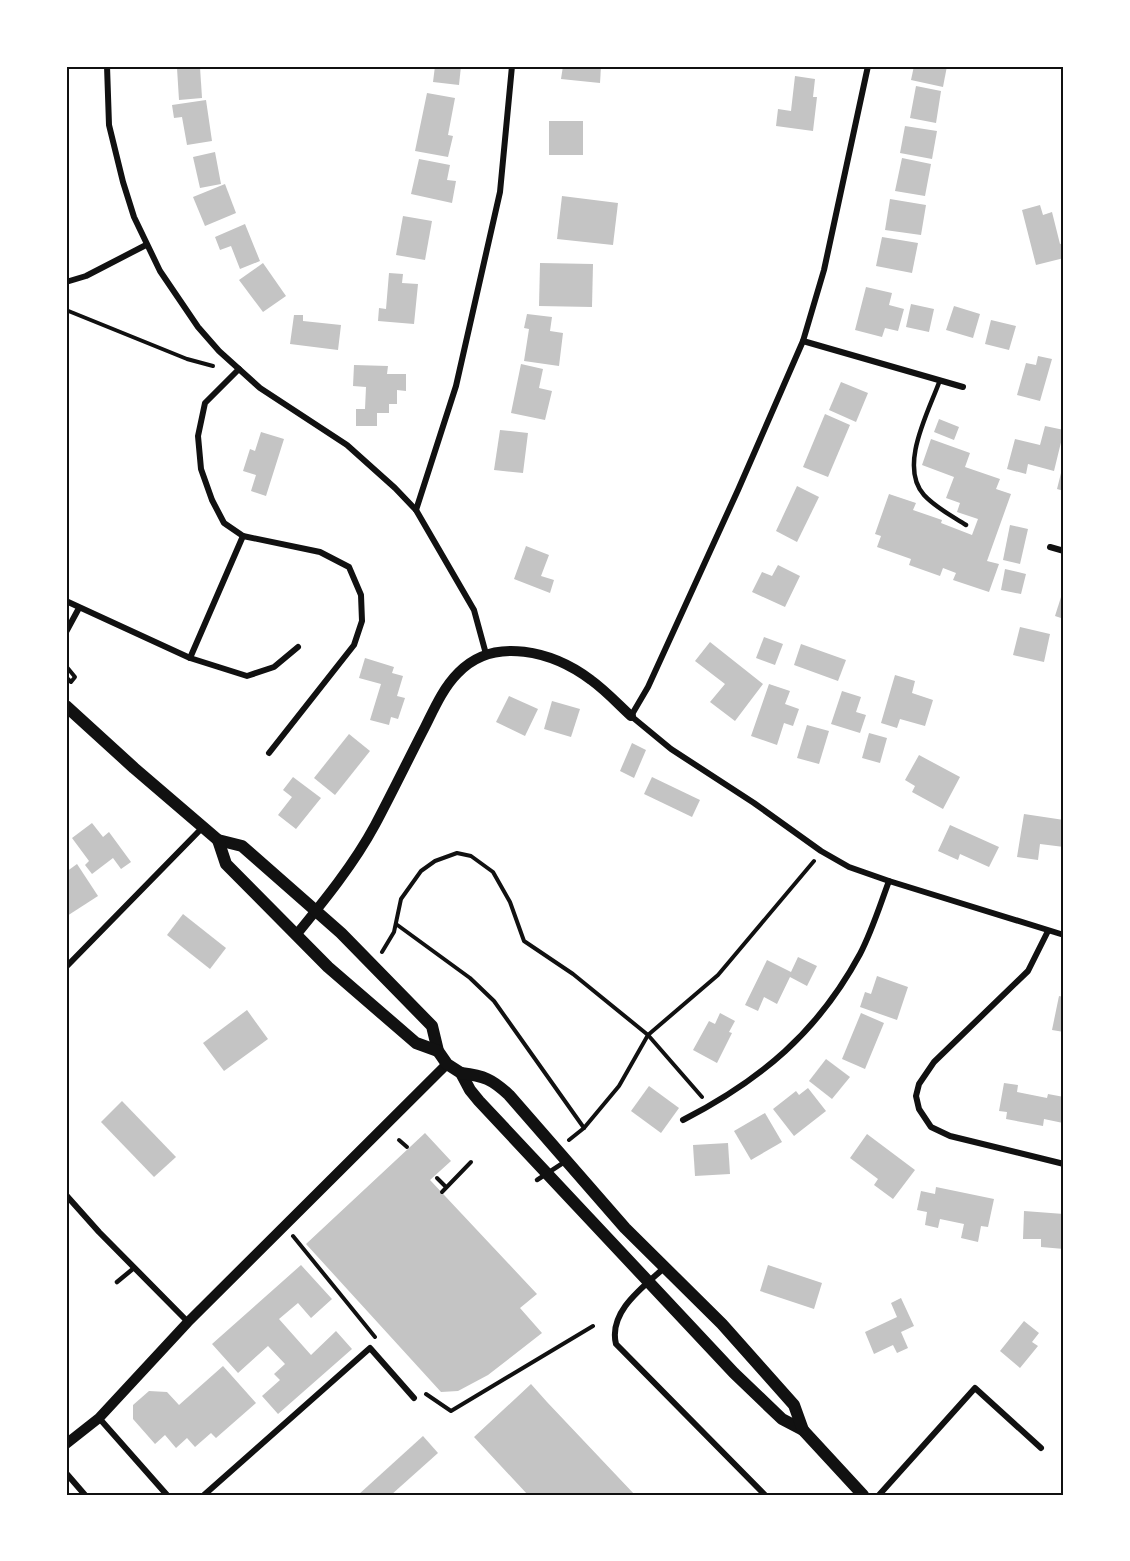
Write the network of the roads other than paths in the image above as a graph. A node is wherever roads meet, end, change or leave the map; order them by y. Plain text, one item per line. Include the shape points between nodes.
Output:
1 (107, 66) edge
2 (512, 66) edge
3 (868, 66) edge
4 (146, 245) junction
5 (66, 282) edge
6 (803, 341) junction
7 (239, 369) junction
8 (940, 380) junction
9 (963, 387) dead end
10 (416, 510) junction
11 (966, 525) dead end
12 (243, 536) junction
13 (1050, 547) dead end
14 (1064, 551) edge
15 (66, 601) edge
16 (79, 608) junction
17 (66, 632) edge
18 (298, 646) dead end
19 (486, 654) junction
20 (190, 658) junction
21 (66, 706) edge
22 (631, 716) junction
23 (269, 753) dead end
24 (203, 827) junction
25 (218, 840) junction
26 (889, 881) junction
27 (316, 910) junction
28 (1048, 931) junction
29 (296, 935) junction
30 (1064, 935) edge
31 (66, 967) edge
32 (438, 1051) junction
33 (447, 1064) junction
34 (461, 1074) junction
35 (683, 1120) dead end
36 (566, 1161) junction
37 (1064, 1164) edge
38 (543, 1177) junction
39 (66, 1195) edge
40 (134, 1268) junction
41 (664, 1268) junction
42 (117, 1282) dead end
43 (648, 1283) junction
44 (188, 1322) junction
45 (414, 1398) dead end
46 (99, 1418) junction
47 (803, 1430) junction
48 (66, 1444) edge
49 (1041, 1448) dead end
50 (66, 1473) edge
51 (85, 1495) edge
52 (167, 1495) edge
53 (204, 1495) edge
54 (765, 1495) edge
55 (863, 1495) edge
56 (879, 1495) edge

1 - 4 street via 109,125 134,217
2 - 10 street via 500,192 456,386
3 - 6 street via 824,270
4 - 5 street
4 - 7 street via 198,327
6 - 8 street
6 - 22 street via 653,676
7 - 10 street via 260,388 346,445
7 - 12 street via 205,403 198,436 201,469 212,500 224,523
8 - 9 street
8 - 11 lane via 915,447 915,478 922,494
10 - 19 street via 474,610
12 - 20 street
12 - 23 street via 320,552 349,567 360,595 362,621 354,645
13 - 14 street
15 - 16 street
16 - 17 street
16 - 20 street
18 - 20 street via 274,667 247,676
19 - 22 street via 521,651 549,657 590,679
19 - 27 street via 458,673 440,698 374,827
21 - 24 main road
22 - 26 street via 671,749 821,851 849,867
24 - 25 main road
24 - 31 street
25 - 27 main road via 243,846
25 - 29 main road via 226,864
26 - 28 street
26 - 35 street via 862,951 837,995 808,1030 767,1068
27 - 29 street
27 - 32 main road via 432,1026
28 - 30 street
28 - 37 street via 1028,971 934,1062 916,1096 931,1127 950,1136
29 - 32 main road via 416,1043
32 - 33 main road
33 - 34 main road
33 - 44 street
34 - 36 main road via 483,1076 497,1083
34 - 38 main road
36 - 38 lane
36 - 41 main road
38 - 43 main road
39 - 40 street
40 - 42 lane
40 - 44 street
41 - 43 street
41 - 47 main road via 722,1324 794,1406
43 - 47 main road via 782,1419
43 - 54 street via 625,1306 616,1322 616,1344
44 - 46 street
45 - 53 street via 370,1348
46 - 48 street
46 - 52 street
47 - 55 main road
49 - 56 street via 975,1388
50 - 51 street

